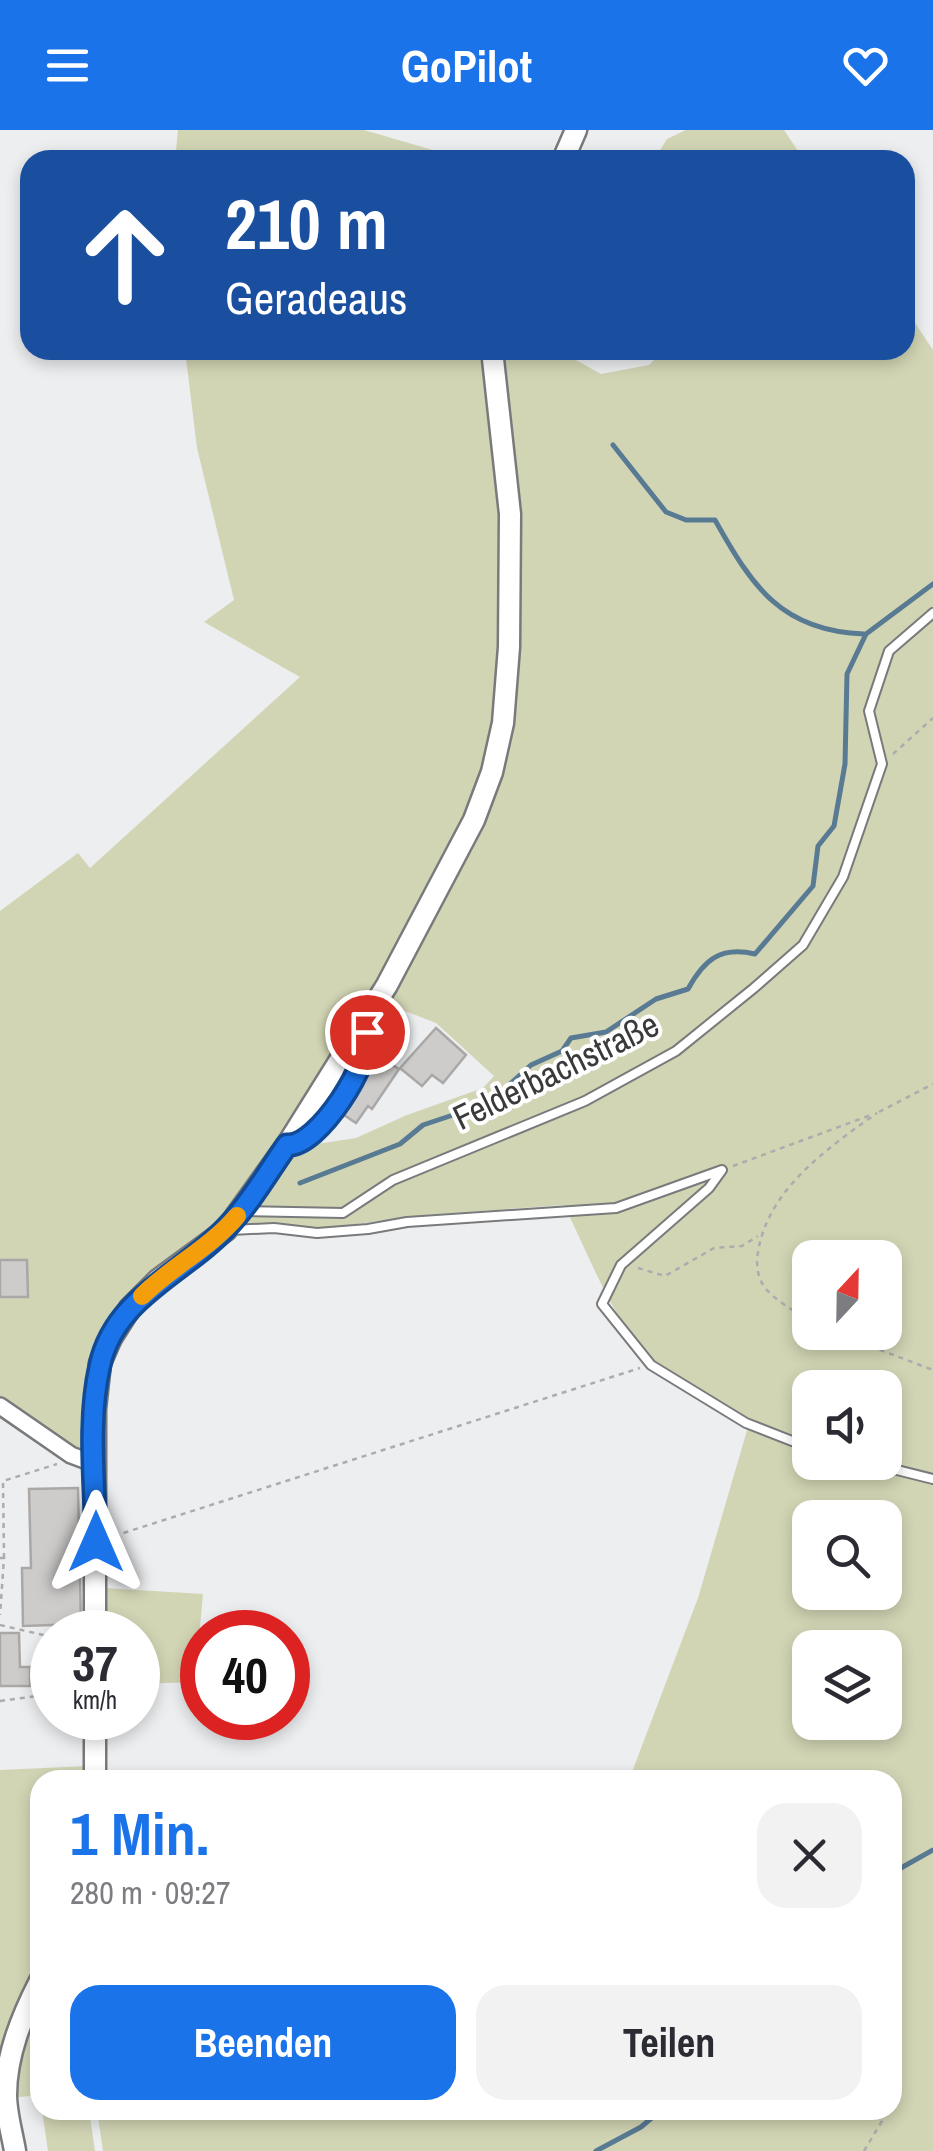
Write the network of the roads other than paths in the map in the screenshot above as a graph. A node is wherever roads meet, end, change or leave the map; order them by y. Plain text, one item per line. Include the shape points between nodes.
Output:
1 (493, 360) edge
2 (933, 613) edge
3 (242, 1210) junction
4 (226, 1230) junction
5 (0, 1406) edge
6 (792, 1442) edge
7 (86, 1461) junction
8 (902, 1471) edge
9 (933, 1479) edge
10 (94, 1610) edge
11 (95, 1740) edge
12 (95, 1770) edge
13 (30, 1999) edge
14 (15, 2151) edge

1 - 3 street via 510,514 509,647 492,772 474,820 362,1024
2 - 3 lane, Felderbachstraße via 889,651 869,711 882,764 843,877 803,945 676,1051 585,1101 393,1180 343,1212
3 - 4 street
4 - 6 lane via 317,1233 616,1208 722,1170 621,1265 602,1304 651,1365 746,1423
4 - 7 street via 158,1280 111,1338 100,1363
5 - 7 street
7 - 10 street via 96,1542
8 - 9 lane
11 - 12 street
13 - 14 street via 12,2051 6,2096

